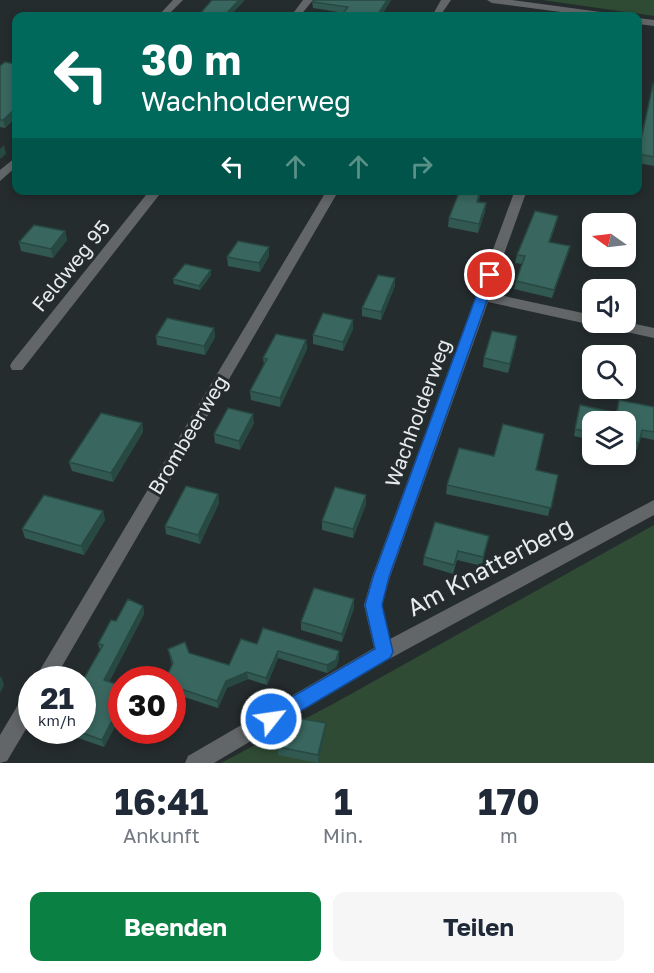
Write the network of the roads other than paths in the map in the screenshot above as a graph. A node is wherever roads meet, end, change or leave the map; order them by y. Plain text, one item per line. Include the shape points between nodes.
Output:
1 (178, 0) edge
2 (308, 0) edge
3 (492, 0) edge
4 (166, 12) edge
5 (298, 12) edge
6 (566, 12) edge
7 (12, 165) edge
8 (0, 177) edge
9 (153, 195) edge
10 (330, 195) edge
11 (519, 195) edge
12 (482, 296) junction
13 (582, 318) edge
14 (636, 328) edge
15 (654, 332) edge
16 (17, 366) dead end
17 (654, 507) edge
18 (384, 652) junction
19 (51, 666) edge
20 (18, 723) edge
21 (0, 754) edge
22 (195, 763) edge

1 - 4 street
2 - 5 street
3 - 6 street
7 - 8 street
9 - 16 street, Feldweg 95
10 - 19 street, Brombeerweg
11 - 12 street, Wachholderweg
12 - 13 street
12 - 18 street, Wachholderweg via 373,605
14 - 15 street
17 - 18 street, Am Knatterberg
18 - 22 street, Am Knatterberg
20 - 21 street

